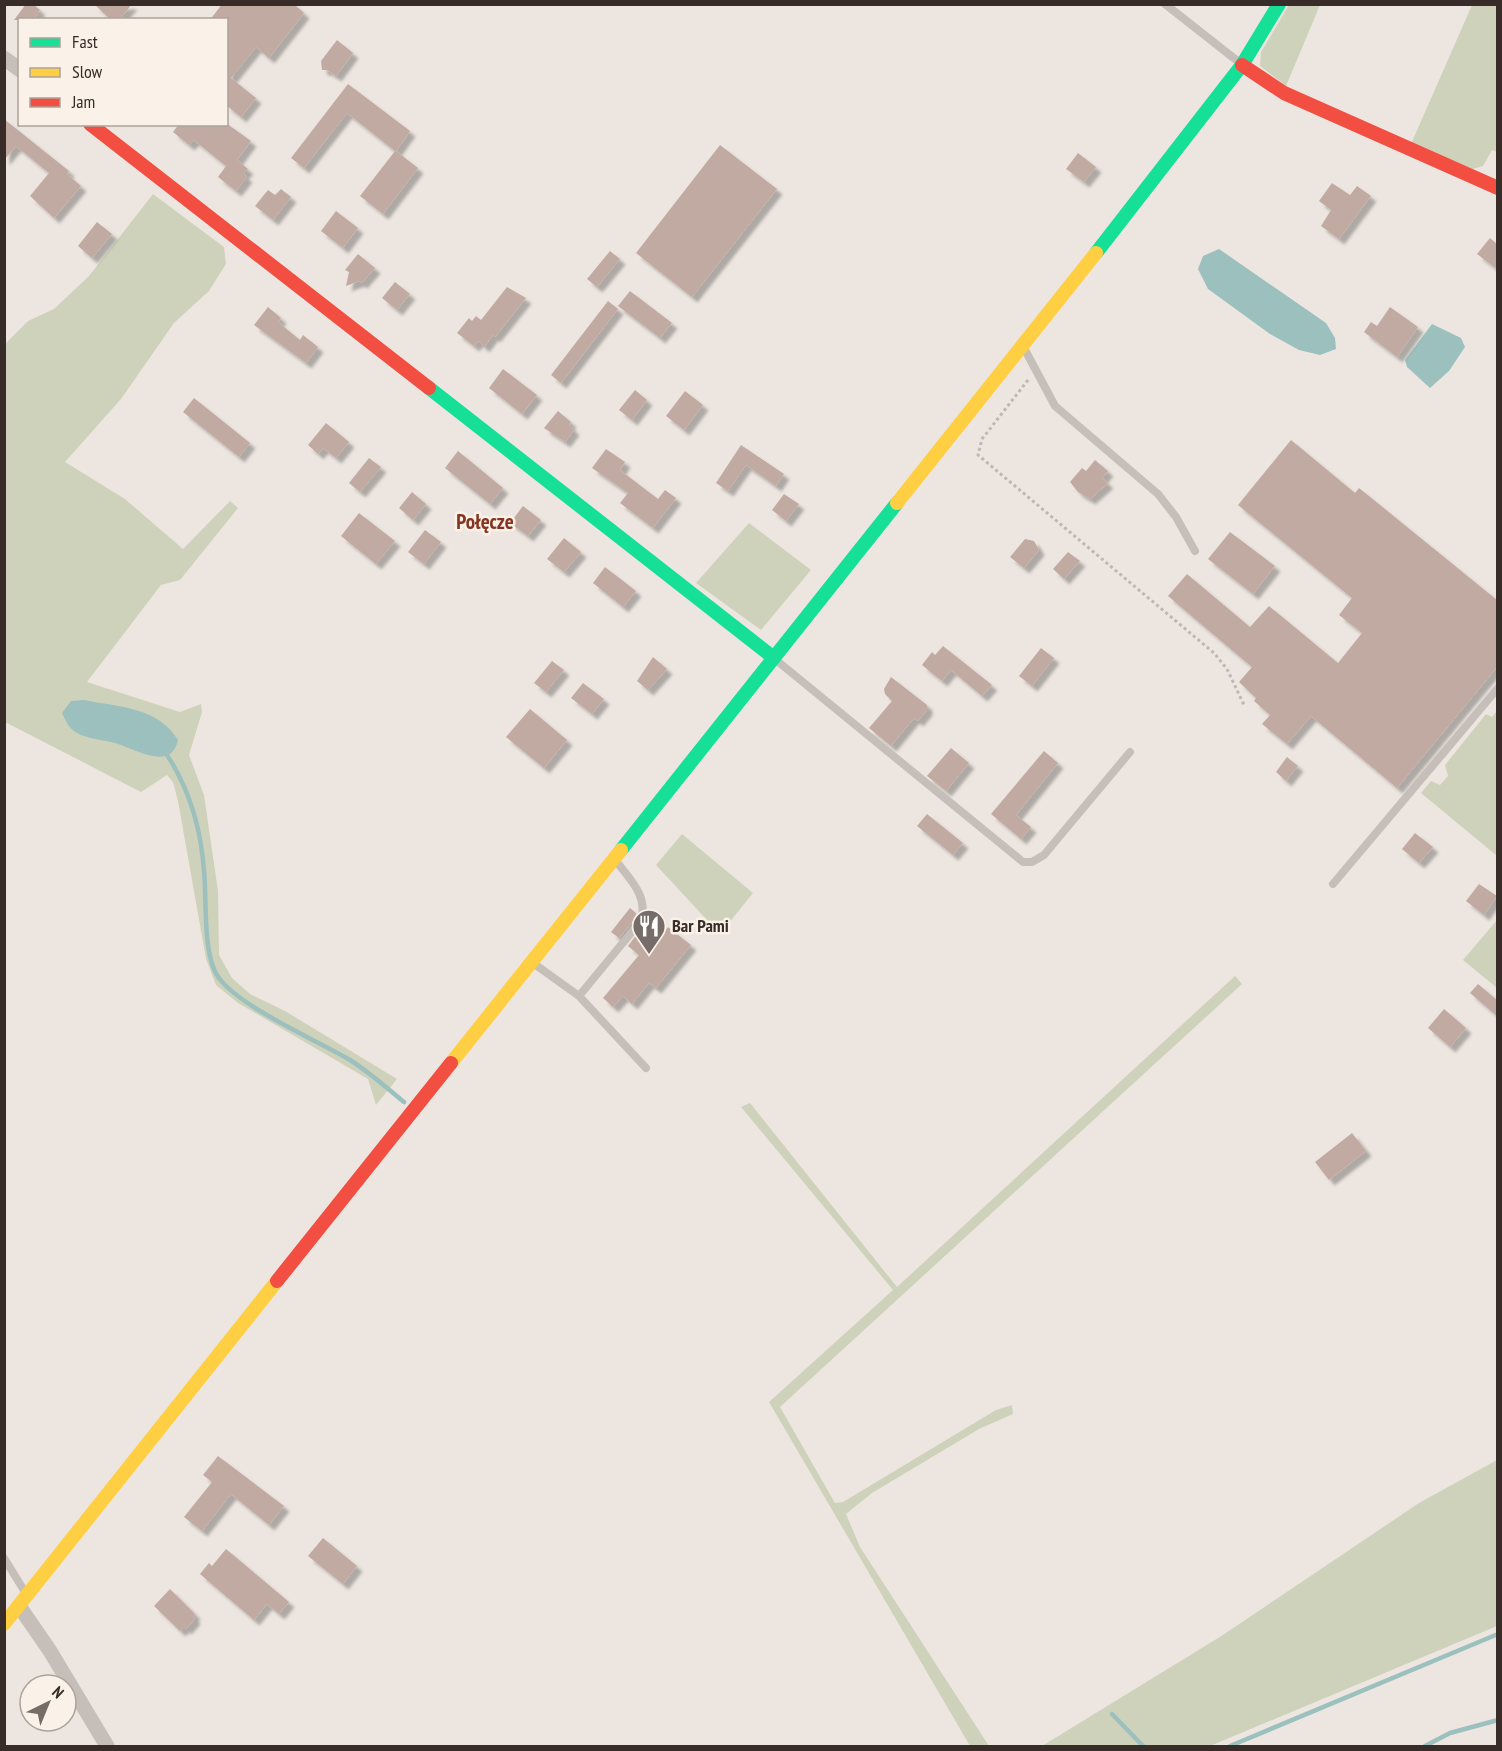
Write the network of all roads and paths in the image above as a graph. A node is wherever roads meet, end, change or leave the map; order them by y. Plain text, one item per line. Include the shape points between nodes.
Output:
1 (1166, 4) edge
2 (1279, 4) edge
3 (4, 58) edge
4 (1242, 65) junction
5 (18, 68) edge
6 (93, 126) edge
7 (1497, 188) edge
8 (1023, 347) junction
9 (1035, 368) junction
10 (1195, 551) dead end
11 (774, 658) junction
12 (1497, 688) edge
13 (1244, 705) dead end
14 (1130, 752) dead end
15 (615, 858) junction
16 (1333, 884) dead end
17 (531, 963) junction
18 (579, 996) junction
19 (646, 1068) dead end
20 (4, 1558) edge
21 (23, 1601) junction
22 (4, 1624) edge
23 (107, 1746) edge

1 - 4 lane
2 - 4 main road
3 - 5 street
4 - 7 main road via 1284,93
4 - 8 main road
6 - 11 main road
8 - 9 lane
8 - 11 main road
9 - 10 lane via 1055,406 1158,494
9 - 13 path via 982,439 978,455 1214,653 1227,669
11 - 14 lane via 1023,862 1044,855
11 - 15 main road
12 - 16 lane
15 - 17 main road
15 - 18 lane via 644,902 644,913
17 - 18 lane
17 - 21 main road
18 - 19 lane
20 - 21 lane
21 - 22 main road
21 - 23 street

